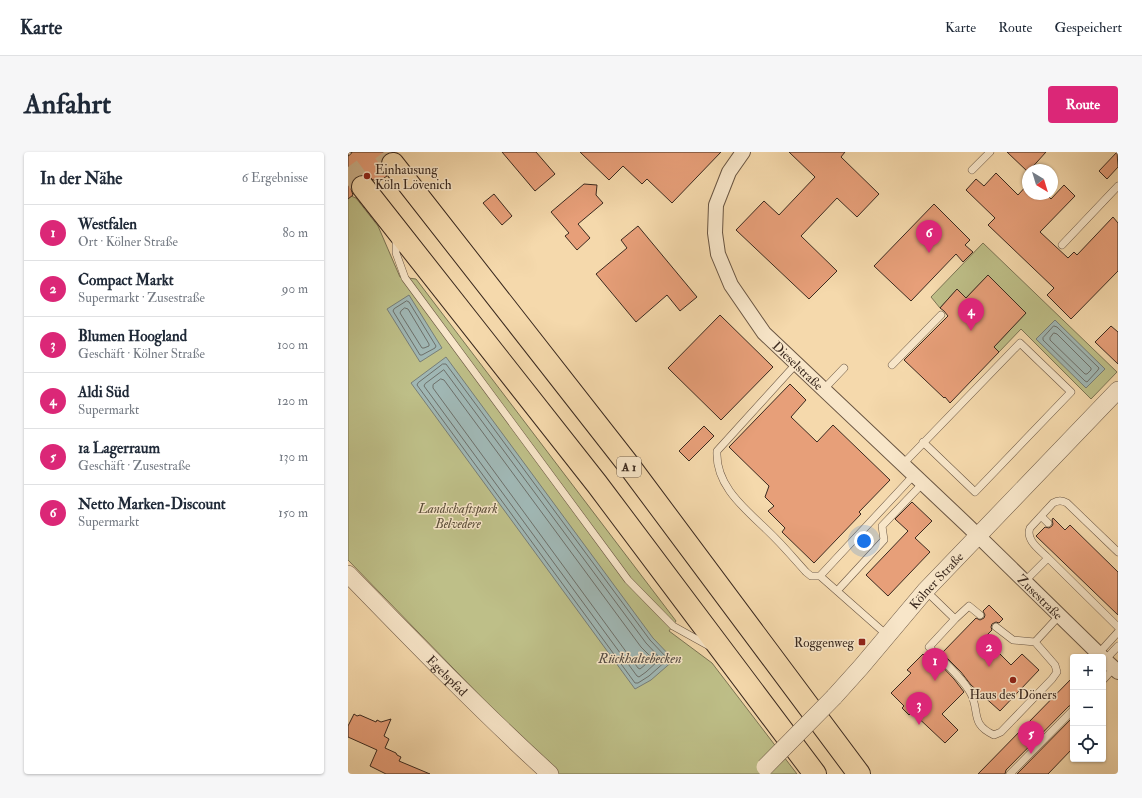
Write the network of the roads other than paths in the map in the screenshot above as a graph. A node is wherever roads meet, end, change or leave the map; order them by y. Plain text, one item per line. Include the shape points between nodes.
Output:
1 (742, 152) edge
2 (990, 152) edge
3 (393, 164) tunnel mouth
4 (972, 170) dead end
5 (1118, 186) edge
6 (363, 187) tunnel mouth
7 (396, 229) junction
8 (1062, 244) dead end
9 (941, 315) dead end
10 (796, 364) junction
11 (892, 365) dead end
12 (844, 368) dead end
13 (824, 389) junction
14 (1118, 390) edge
15 (923, 442) junction
16 (903, 464) junction
17 (919, 479) junction
18 (1041, 516) junction
19 (1048, 523) dead end
20 (978, 536) junction
21 (1118, 552) edge
22 (1048, 558) junction
23 (348, 574) edge
24 (820, 576) junction
25 (1024, 582) junction
26 (925, 591) junction
27 (837, 592) junction
28 (980, 614) dead end
29 (1060, 616) junction
30 (955, 619) junction
31 (996, 627) dead end
32 (1118, 628) edge
33 (1118, 632) edge
34 (888, 636) junction
35 (1035, 642) junction
36 (1118, 646) edge
37 (725, 655) junction
38 (1107, 661) edge
39 (1070, 713) edge
40 (762, 770) edge
41 (550, 774) edge
42 (815, 774) edge
43 (859, 774) edge
44 (1010, 774) edge

1 - 10 street, Dieselstraße via 729,172 716,205 715,233 718,254 731,285 764,333
2 - 4 lane
3 - 43 highway, A 1 via 627,463
5 - 8 lane
6 - 7 highway
7 - 37 highway via 597,484
7 - 37 lane via 396,253 405,278 628,580 673,626
9 - 11 lane
10 - 13 street, Dieselstraße
10 - 24 lane via 717,451 717,461 728,490 739,503 806,572 811,576
12 - 13 lane
13 - 16 street, Dieselstraße
14 - 20 street, Kölner Straße
15 - 15 lane via 1020,342 1071,392 975,492
15 - 16 lane
16 - 17 street, Dieselstraße
17 - 20 street, Dieselstraße
17 - 24 lane
17 - 27 lane via 882,526 884,540
18 - 19 lane
18 - 21 lane via 1053,503 1068,503
18 - 22 lane via 1028,533 1030,539
20 - 25 street, Zusestraße
20 - 26 street, Kölner Straße
22 - 25 lane
22 - 32 lane
23 - 41 street, Egelspfad
24 - 27 lane
25 - 29 street, Zusestraße
26 - 30 lane
26 - 34 street, Kölner Straße
27 - 34 lane
28 - 30 lane via 969,606
29 - 35 lane
29 - 38 street, Zusestraße
30 - 35 lane via 929,647 965,684 972,695 977,721 994,735 1001,732 1057,672 1055,665
31 - 35 lane via 1013,640
33 - 38 lane
34 - 40 street, Kölner Straße, bridge via 834,697
36 - 38 lane
37 - 42 highway
39 - 44 lane

